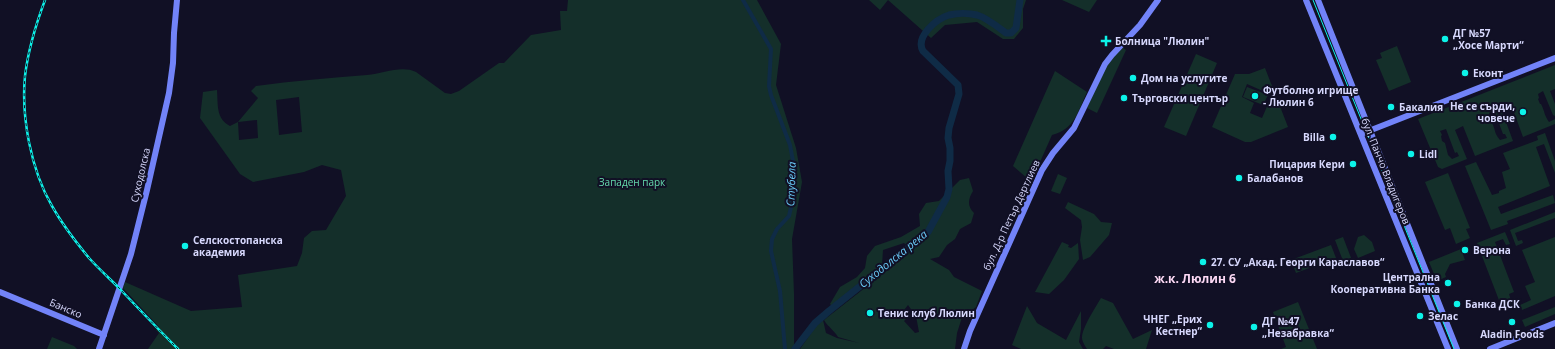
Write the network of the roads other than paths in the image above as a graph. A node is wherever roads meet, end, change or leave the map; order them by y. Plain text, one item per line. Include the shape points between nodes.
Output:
1 (177, 0) edge
2 (1158, 0) edge
3 (1306, 0) edge
4 (1318, 0) edge
5 (1555, 58) edge
6 (1370, 130) junction
7 (1361, 134) junction
8 (0, 292) edge
9 (1555, 323) edge
10 (104, 335) junction
11 (99, 349) edge
12 (964, 349) edge
13 (1448, 349) edge
14 (1458, 349) edge
15 (1490, 349) edge

1 - 10 main road, Суходолска via 168,99 131,254
2 - 12 main road, бул. Д-р Петър Дертлиев via 1140,25 1105,64 1074,128 1042,170
3 - 7 main road, бул. Панчо Владигеров
4 - 6 main road, бул. Панчо Владигеров
5 - 6 main road
6 - 7 main road
6 - 14 main road, бул. Панчо Владигеров
7 - 13 main road, бул. Панчо Владигеров
8 - 10 main road, Банско
9 - 15 main road
10 - 11 main road, Суходолска

